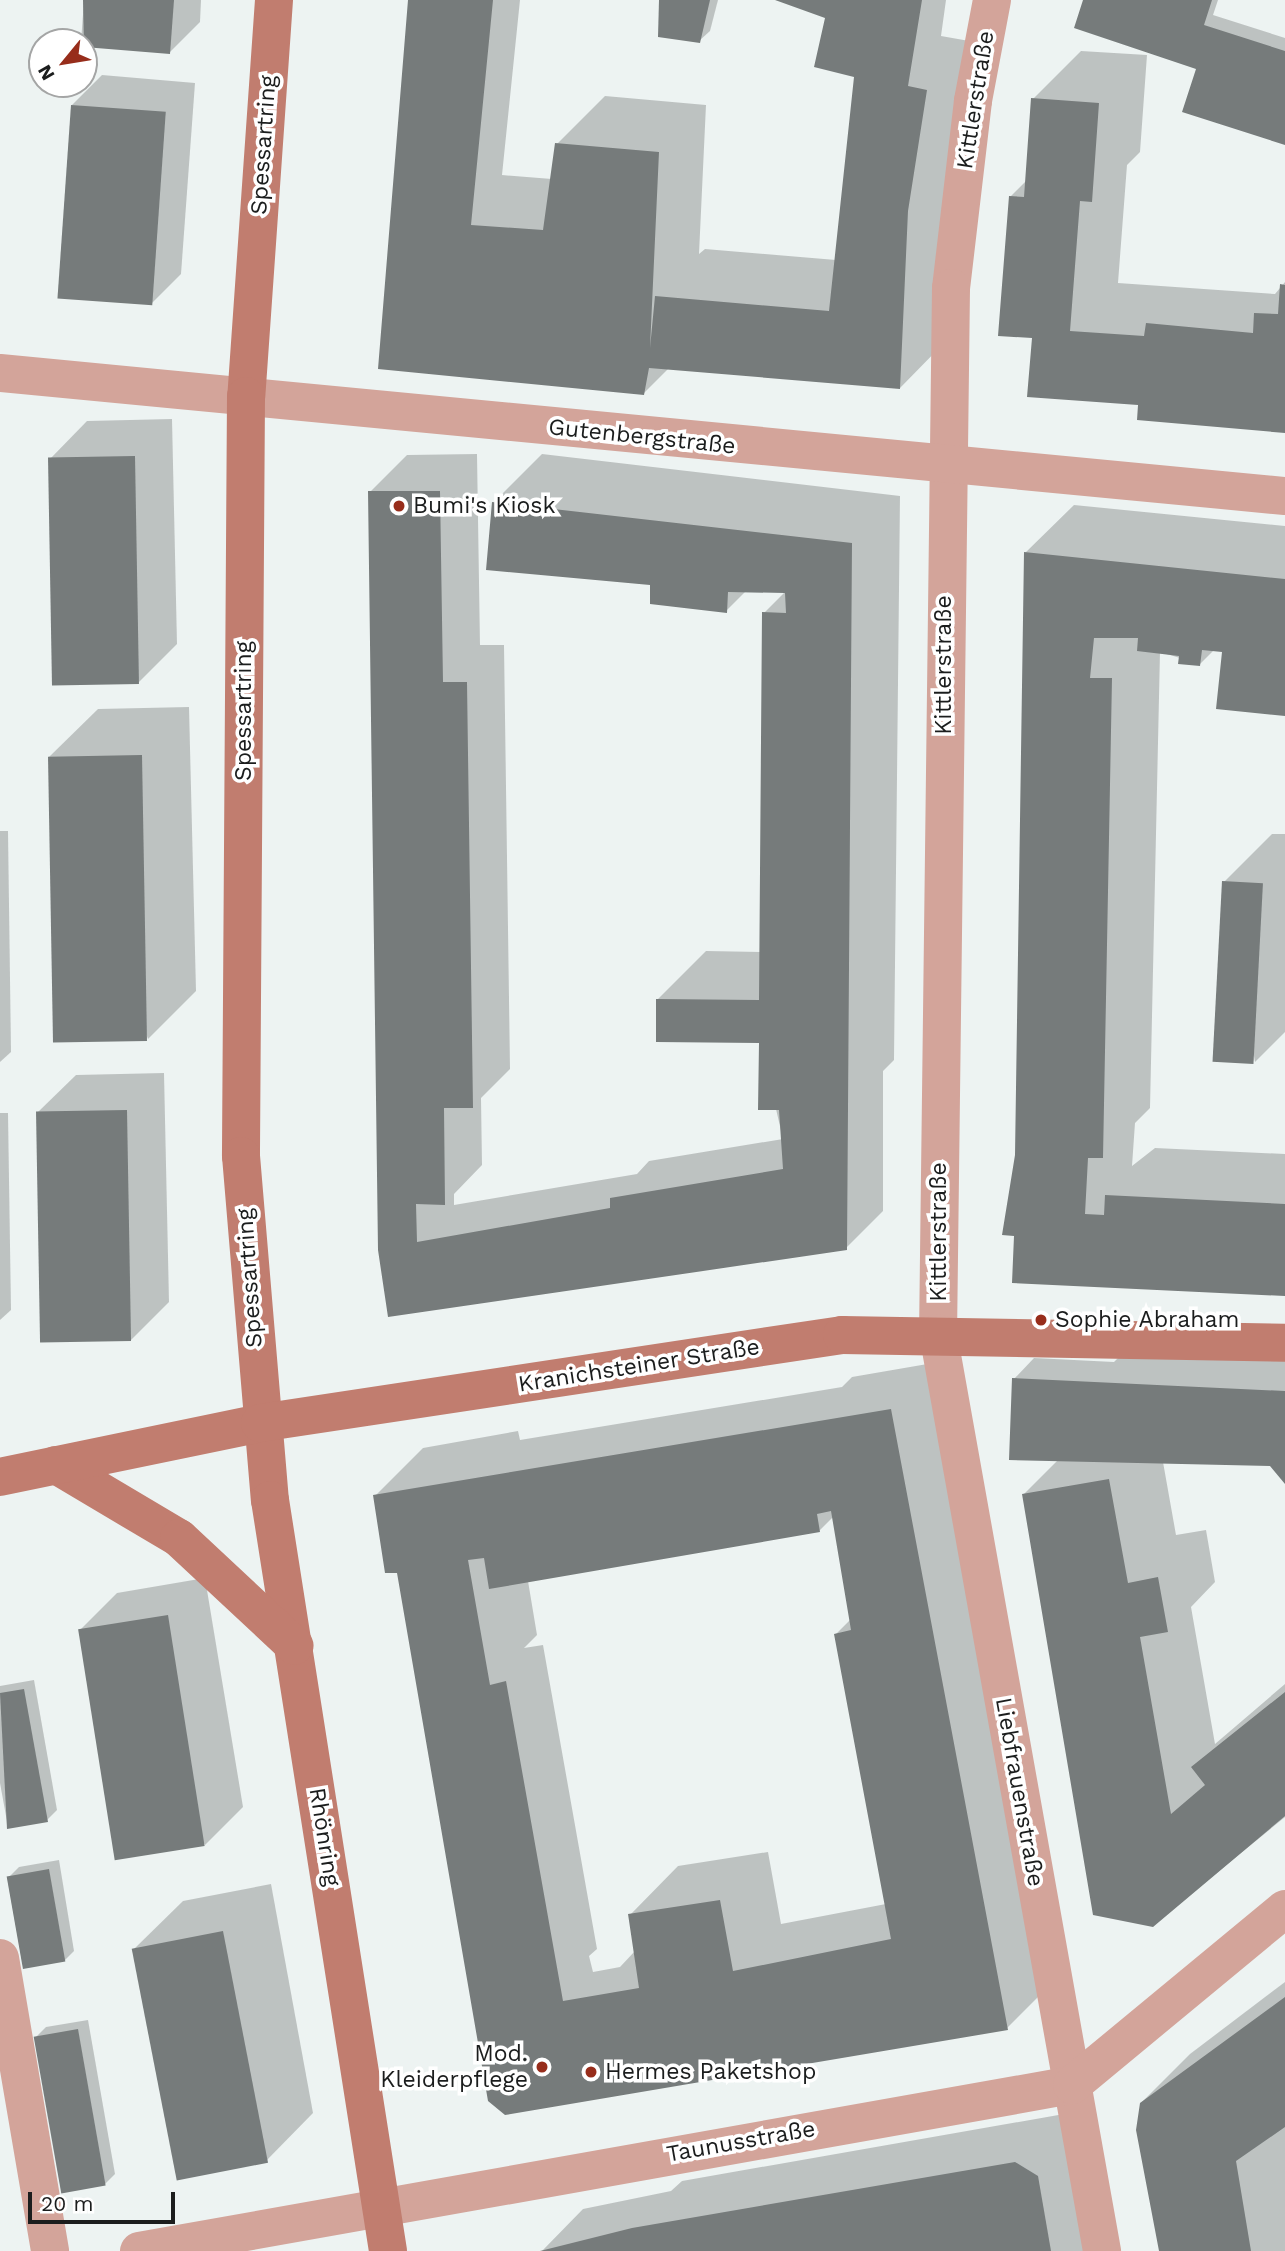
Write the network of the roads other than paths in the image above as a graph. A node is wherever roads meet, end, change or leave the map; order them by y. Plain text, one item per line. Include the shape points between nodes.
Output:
1 (274, 0) edge
2 (992, 0) edge
3 (0, 373) edge
4 (246, 396) junction
5 (946, 468) junction
6 (1285, 496) edge
7 (938, 1333) junction
8 (1285, 1343) edge
9 (260, 1423) junction
10 (56, 1465) junction
11 (0, 1477) edge
12 (295, 1646) junction
13 (1285, 1909) edge
14 (0, 1958) edge
15 (1072, 2085) junction
16 (379, 2205) junction
17 (50, 2251) edge
18 (139, 2251) edge
19 (388, 2251) edge
20 (1102, 2251) edge

1 - 4 main road, Spessartring
2 - 5 street, Kittlerstraße via 972,101 951,288
3 - 4 street, Gutenbergstraße
4 - 5 street, Gutenbergstraße
4 - 9 main road, Spessartring via 241,1156
5 - 6 street, Gutenbergstraße
5 - 7 street, Kittlerstraße
7 - 8 main road, Kranichsteiner Straße
7 - 9 main road, Kranichsteiner Straße via 842,1335
7 - 15 street, Liebfrauenstraße
9 - 10 main road, Kranichsteiner Straße
9 - 12 main road, Rhönring
10 - 11 main road, Kranichsteiner Straße
10 - 12 main road via 179,1538
12 - 16 main road, Rhönring
13 - 15 street, Taunusstraße
14 - 17 street
15 - 16 street, Taunusstraße
15 - 20 street, Liebfrauenstraße
16 - 18 street, Taunusstraße
16 - 19 main road, Rhönring

